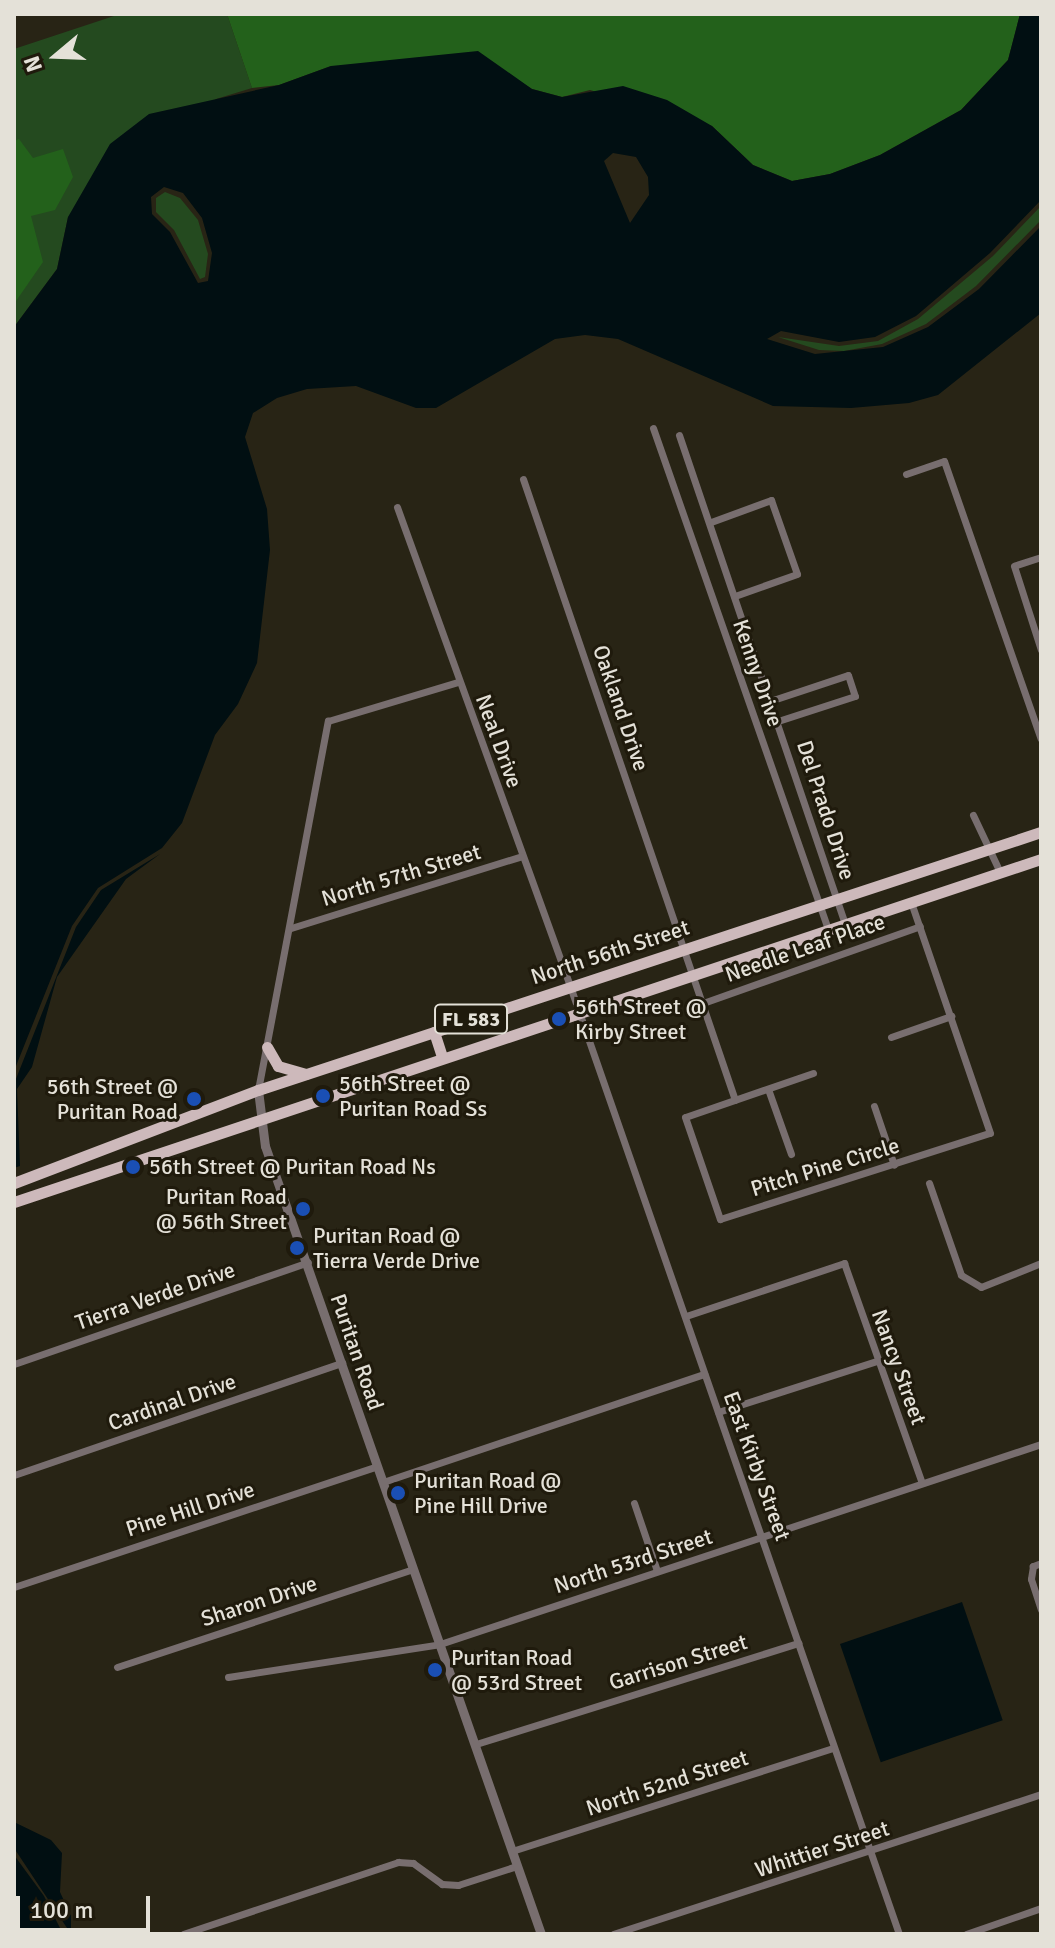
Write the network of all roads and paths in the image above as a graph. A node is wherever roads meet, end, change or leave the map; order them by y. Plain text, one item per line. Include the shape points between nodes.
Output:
1 (653, 428) dead end
2 (679, 435) dead end
3 (906, 474) dead end
4 (523, 479) dead end
5 (397, 507) dead end
6 (711, 522) junction
7 (1041, 557) edge
8 (735, 596) junction
9 (1041, 650) edge
10 (458, 682) junction
11 (770, 701) junction
12 (778, 721) junction
13 (1041, 739) edge
14 (973, 815) dead end
15 (1041, 832) edge
16 (991, 848) junction
17 (522, 856) junction
18 (1041, 859) edge
19 (1000, 872) junction
20 (837, 899) junction
21 (911, 902) junction
22 (820, 905) junction
23 (845, 924) junction
24 (920, 926) junction
25 (291, 928) junction
26 (828, 929) junction
27 (684, 949) junction
28 (692, 973) junction
29 (570, 986) junction
30 (703, 1003) junction
31 (579, 1011) junction
32 (951, 1016) junction
33 (434, 1032) junction
34 (891, 1037) dead end
35 (267, 1047) junction
36 (442, 1057) junction
37 (813, 1073) dead end
38 (306, 1074) junction
39 (768, 1089) junction
40 (258, 1090) junction
41 (735, 1100) junction
42 (874, 1106) dead end
43 (260, 1117) junction
44 (791, 1154) dead end
45 (894, 1165) junction
46 (39, 1173) junction
47 (14, 1183) edge
48 (929, 1183) dead end
49 (45, 1191) junction
50 (14, 1202) edge
51 (308, 1262) junction
52 (1041, 1263) edge
53 (686, 1316) junction
54 (877, 1361) junction
55 (342, 1363) junction
56 (14, 1364) edge
57 (704, 1374) junction
58 (718, 1412) junction
59 (1041, 1444) edge
60 (377, 1466) junction
61 (14, 1475) edge
62 (383, 1482) junction
63 (922, 1483) junction
64 (634, 1503) dead end
65 (764, 1538) junction
66 (1041, 1563) edge
67 (413, 1569) junction
68 (657, 1571) junction
69 (14, 1587) edge
70 (1041, 1609) edge
71 (799, 1643) junction
72 (440, 1644) junction
73 (117, 1667) dead end
74 (228, 1677) dead end
75 (476, 1744) junction
76 (833, 1748) junction
77 (1041, 1794) edge
78 (512, 1851) junction
79 (869, 1853) junction
80 (517, 1866) junction
81 (1041, 1908) edge
82 (183, 1934) edge
83 (541, 1934) edge
84 (613, 1934) edge
85 (899, 1934) edge
86 (966, 1934) edge

1 - 22 street, Kenny Drive
2 - 6 street, Del Prado Drive
3 - 13 street via 944,461
4 - 27 street, Oakland Drive
5 - 10 street, Neal Drive
6 - 8 street, Del Prado Drive
6 - 8 street via 771,500 797,574
7 - 9 street via 1014,566
8 - 11 street, Del Prado Drive
10 - 17 street, Neal Drive
10 - 25 street, Puritan Road via 328,721
11 - 12 street, Del Prado Drive
11 - 12 street via 848,675 855,696
12 - 20 street, Del Prado Drive
14 - 16 street
15 - 16 main road, North 56th Street / FL 583
16 - 19 street
16 - 20 main road, North 56th Street / FL 583
17 - 25 street, North 57th Street
17 - 29 street, Neal Drive
18 - 19 main road, North 56th Street / FL 583
19 - 21 main road, North 56th Street / FL 583
20 - 22 main road, North 56th Street / FL 583
20 - 23 street, Del Prado Drive
21 - 23 main road, North 56th Street / FL 583
21 - 24 street, Pitch Pine Circle
22 - 26 street, Kenny Drive
22 - 27 main road, North 56th Street / FL 583
23 - 26 main road, North 56th Street / FL 583
24 - 30 street, Needle Leaf Place
24 - 32 street, Pitch Pine Circle
25 - 35 street, Puritan Road
26 - 28 main road, North 56th Street / FL 583
27 - 28 street, Oakland Drive
27 - 29 main road, North 56th Street / FL 583
28 - 30 street
28 - 31 main road, North 56th Street / FL 583
29 - 31 street, Neal Drive
29 - 33 main road, North 56th Street / FL 583
30 - 41 street
31 - 36 main road, North 56th Street / FL 583
31 - 53 street, East Kirby Street
32 - 34 street
32 - 45 street, Pitch Pine Circle via 990,1133
33 - 36 main road
33 - 38 main road, North 56th Street / FL 583
35 - 38 main road via 278,1066
35 - 40 street, Puritan Road
36 - 43 main road, North 56th Street / FL 583
37 - 39 street
38 - 40 main road, North 56th Street / FL 583
39 - 41 street
39 - 44 street
40 - 43 street, Puritan Road
40 - 46 main road, North 56th Street / FL 583
41 - 45 street, Pitch Pine Circle via 685,1117 720,1219
42 - 45 street
43 - 49 main road, North 56th Street / FL 583
43 - 51 street, Puritan Road via 265,1146
46 - 47 main road, North 56th Street / FL 583
46 - 49 main road
48 - 52 street via 961,1275 981,1287
49 - 50 main road, North 56th Street / FL 583
51 - 55 street, Puritan Road
51 - 56 street, Tierra Verde Drive
53 - 54 street, Nancy Street via 844,1263
53 - 57 street, East Kirby Street
54 - 58 street
54 - 63 street, Nancy Street
55 - 60 street, Puritan Road
55 - 61 street, Cardinal Drive
57 - 58 street, East Kirby Street
57 - 62 street
58 - 65 street, East Kirby Street
59 - 63 street, North 53rd Street
60 - 62 street, Puritan Road
60 - 69 street, Pine Hill Drive
62 - 67 street, Puritan Road
63 - 65 street, North 53rd Street
64 - 68 street
65 - 68 street, North 53rd Street
65 - 71 street, East Kirby Street
66 - 70 street via 1033,1566 1031,1579
67 - 72 street, Puritan Road
67 - 73 street, Sharon Drive
68 - 72 street, North 53rd Street
71 - 75 street, Garrison Street
71 - 76 street, East Kirby Street
72 - 74 street, North 53rd Street
72 - 75 street, Puritan Road
75 - 78 street, Puritan Road
76 - 78 street, North 52nd Street
76 - 79 street, East Kirby Street
77 - 79 street, Whittier Street
78 - 80 street, Puritan Road
79 - 84 street, Whittier Street
79 - 85 street, East Kirby Street
80 - 82 street via 458,1885 442,1884 413,1863 398,1862
80 - 83 street, Puritan Road
81 - 86 street

